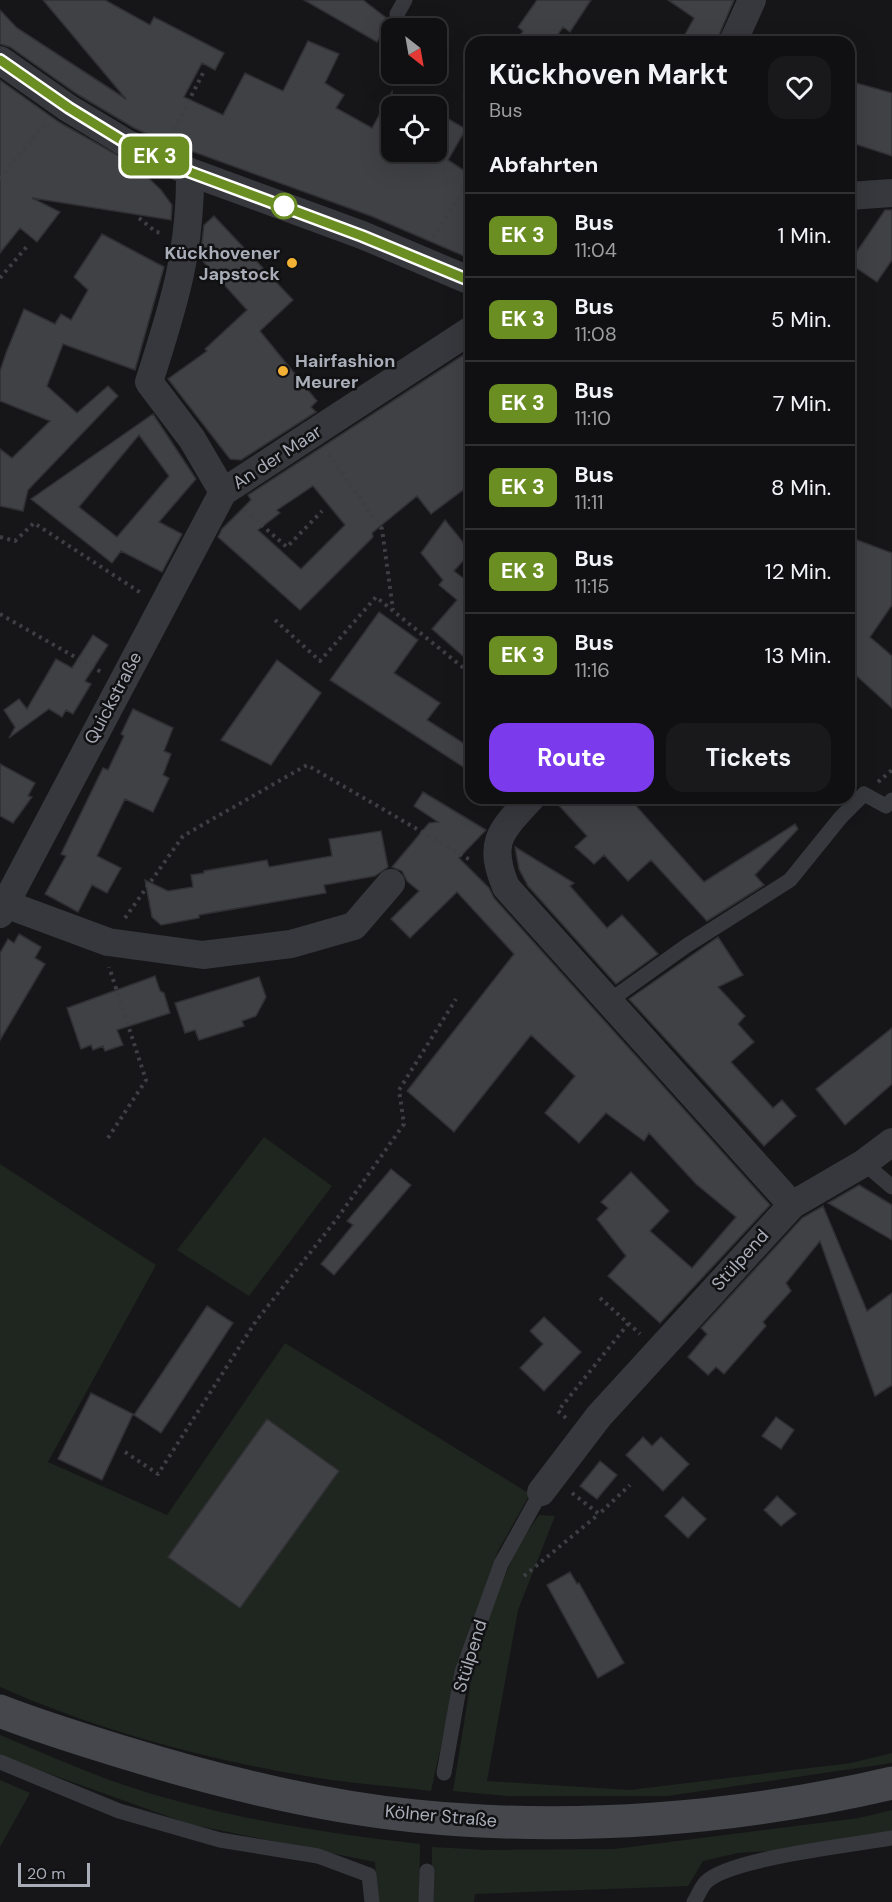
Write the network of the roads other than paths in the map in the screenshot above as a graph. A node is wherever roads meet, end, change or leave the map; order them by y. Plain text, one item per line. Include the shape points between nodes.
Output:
1 (405, 0) edge
2 (752, 0) edge
3 (397, 14) dead end
4 (736, 36) edge
5 (0, 60) edge
6 (190, 172) junction
7 (892, 193) edge
8 (855, 196) edge
9 (465, 279) edge
10 (465, 334) edge
11 (223, 492) junction
12 (855, 803) edge
13 (526, 804) edge
14 (854, 804) edge
15 (890, 806) edge
16 (391, 883) dead end
17 (2, 907) edge
18 (609, 1001) junction
19 (892, 1142) edge
20 (864, 1164) junction
21 (892, 1187) edge
22 (792, 1205) junction
23 (547, 1484) joint
24 (0, 1711) edge
25 (0, 1762) edge
26 (444, 1773) dead end
27 (892, 1783) edge
28 (892, 1838) edge
29 (427, 1871) dead end
30 (372, 1902) edge
31 (426, 1902) edge
32 (694, 1902) edge

1 - 3 lane
2 - 4 street
5 - 6 street via 126,143
6 - 9 street
6 - 11 street, An der Maar via 190,216 179,286 149,382 192,439
7 - 8 street
10 - 11 street, An der Maar
11 - 17 street, Quickstraße
12 - 15 lane via 864,794
13 - 18 street via 500,833 496,864 506,887
14 - 18 lane via 790,880
16 - 17 street, Quickstraße via 354,927 291,944 203,955 108,942
18 - 22 street
19 - 20 street, Stülpend
20 - 21 lane
20 - 22 street, Stülpend
22 - 23 street, Stülpend via 585,1434
23 - 26 lane, Stülpend via 501,1564 462,1672
24 - 27 main road, Kölner Straße via 205,1777 327,1803 415,1816 500,1821 646,1819 793,1803
25 - 30 lane via 119,1811 220,1840 318,1856 369,1875
28 - 32 lane via 748,1863 706,1882
29 - 31 lane

